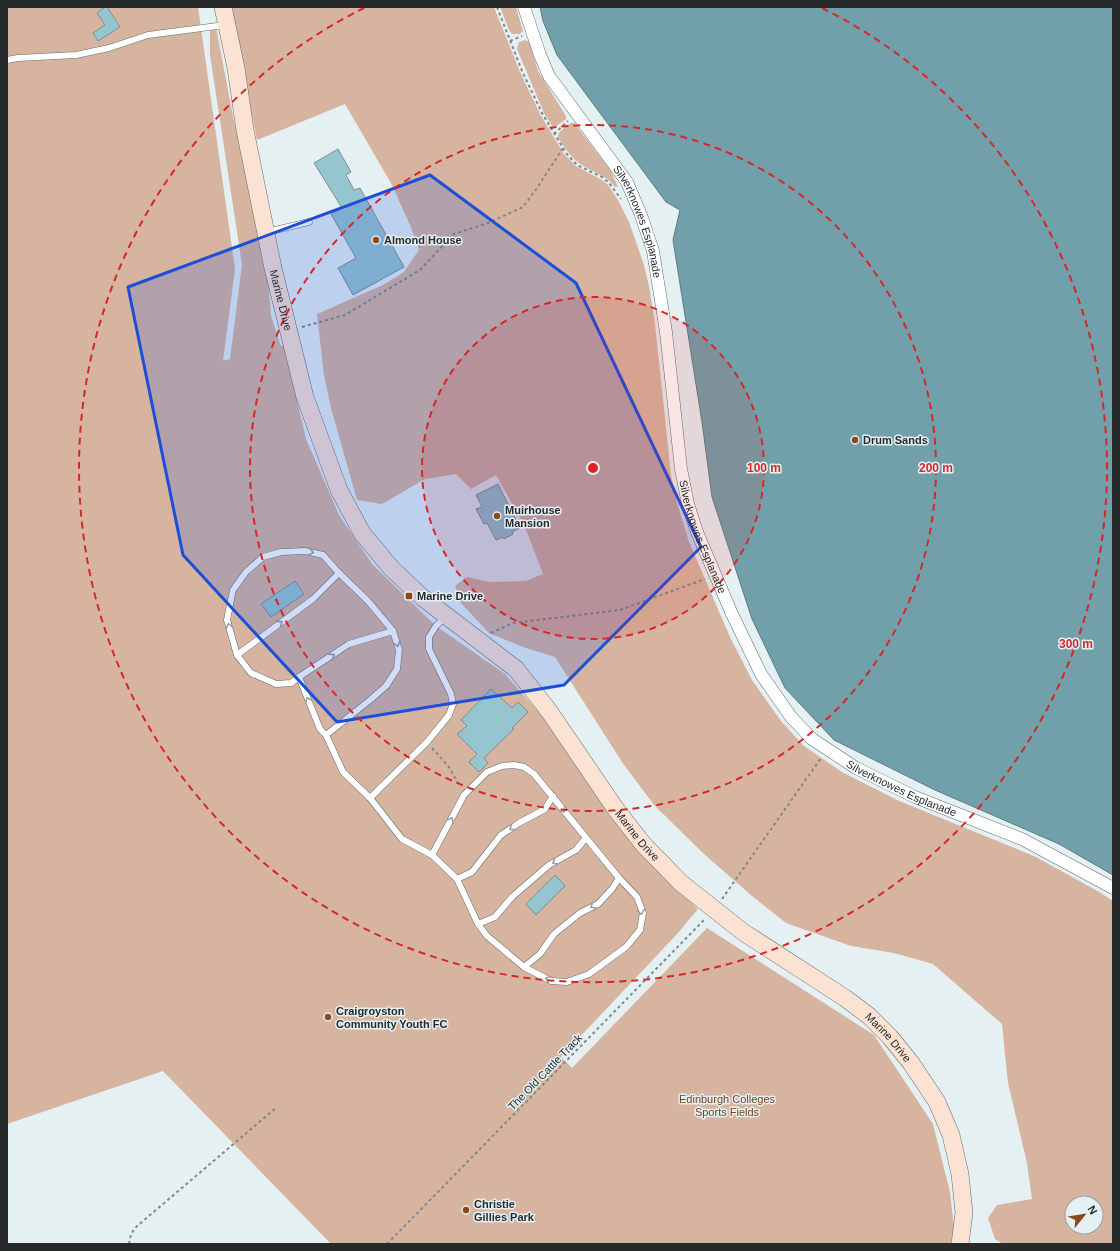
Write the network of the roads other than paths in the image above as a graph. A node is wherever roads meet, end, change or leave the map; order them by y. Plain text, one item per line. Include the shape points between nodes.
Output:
1 (223, 7) edge
2 (524, 7) edge
3 (226, 25) junction
4 (7, 60) edge
5 (308, 222) dead end
6 (266, 232) junction
7 (339, 573) junction
8 (446, 616) junction
9 (392, 631) junction
10 (237, 655) junction
11 (299, 677) junction
12 (326, 735) junction
13 (553, 796) junction
14 (370, 798) junction
15 (585, 839) junction
16 (432, 854) junction
17 (619, 878) junction
18 (457, 879) junction
19 (1113, 888) edge
20 (478, 924) junction
21 (524, 967) junction
22 (960, 1244) edge

1 - 3 street, Marine Drive
2 - 19 street, Silverknowes Esplanade via 549,76 627,182 641,215 653,251 666,332 681,469 688,504 697,532 732,614 761,674 791,717 812,739 856,768 915,797 1022,839
3 - 4 lane via 148,35 109,48 76,55
3 - 6 street, Marine Drive
5 - 6 lane
6 - 8 street, Marine Drive via 305,397 339,490 362,533 392,570
7 - 9 lane via 368,601
10 -> 7 lane via 313,599
10 -> 7 lane via 227,620 233,590 246,572 263,557 281,552 304,551 324,555
8 - 14 lane via 428,637 430,649 451,694 453,704 449,715 427,742
8 - 22 street, Marine Drive via 516,669 549,711 615,808 643,844 681,883 743,932 845,998 869,1016 890,1037 937,1102 951,1135 960,1174 964,1213
11 -> 9 lane via 349,644
9 -> 12 lane via 399,650 397,668 386,686
10 - 11 lane via 251,672 276,684 291,683
12 -> 11 lane via 320,729
12 - 14 lane via 343,772
13 -> 15 lane
16 -> 13 lane via 464,795 488,772 502,766 524,767 534,774
13 -> 18 lane via 545,809 519,822 501,835 472,872
14 - 16 lane via 402,839
15 - 17 lane
15 -> 20 lane via 576,850 549,865 512,897 495,917
16 - 18 lane
17 -> 21 lane via 612,890 598,904 580,913 554,934 540,954
17 -> 21 lane via 637,897 643,913 640,930 626,947 589,974 568,982 551,981
18 - 20 lane
20 - 21 lane via 487,936

